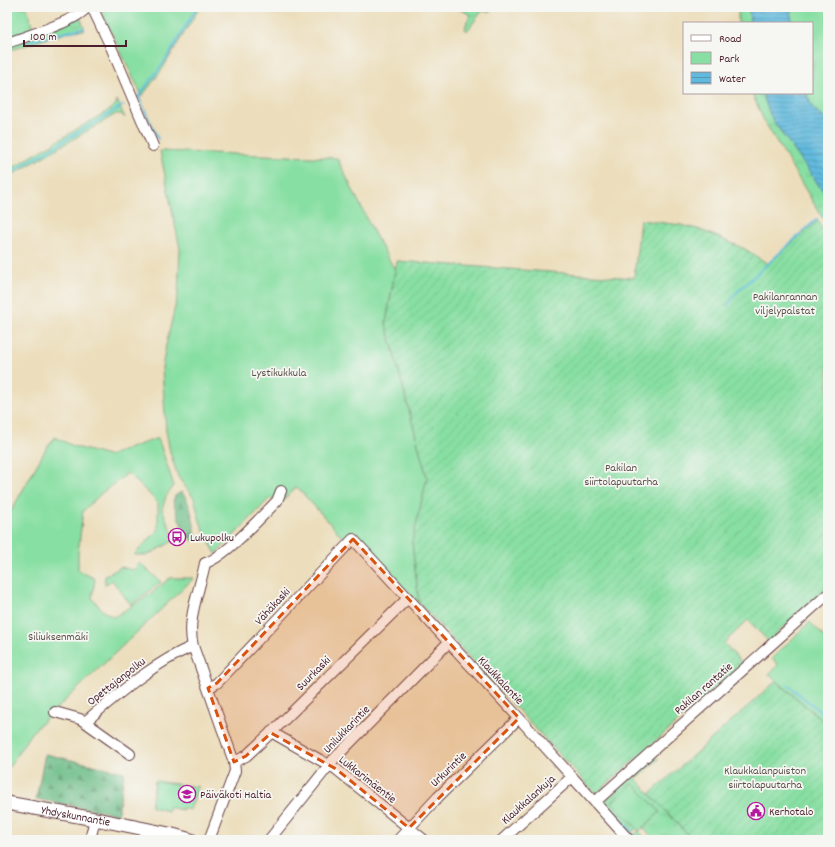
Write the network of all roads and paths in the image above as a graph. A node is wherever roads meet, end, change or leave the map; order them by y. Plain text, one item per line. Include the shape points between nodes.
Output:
1 (87, 7) edge
2 (92, 7) edge
3 (7, 43) edge
4 (153, 146) dead end
5 (281, 491) dead end
6 (352, 539) joint
7 (828, 594) edge
8 (408, 598) junction
9 (448, 643) junction
10 (193, 646) junction
11 (208, 688) junction
12 (55, 712) dead end
13 (519, 718) junction
14 (85, 722) junction
15 (271, 732) junction
16 (130, 754) dead end
17 (234, 762) junction
18 (329, 765) junction
19 (572, 777) junction
20 (595, 802) junction
21 (7, 803) edge
22 (95, 819) junction
23 (409, 828) junction
24 (90, 840) edge
25 (191, 840) edge
26 (210, 840) edge
27 (269, 840) edge
28 (398, 840) edge
29 (424, 840) edge
30 (502, 840) edge
31 (630, 840) edge

1 - 3 street via 84,12 61,23
2 - 4 street
5 - 10 street via 277,501 224,553 212,562 205,563 190,629
6 - 8 street, Klaukkalantie
6 - 11 street, Vähäkaski via 217,684
7 - 20 street, Pakilan rantatie
8 - 9 street, Klaukkalantie
8 - 15 street, Suurkaski
9 - 13 street, Klaukkalantie
9 - 18 street, Unilukkarintie
10 - 11 street
10 - 14 street, Opettajanpolku via 155,666
11 - 17 street
12 - 14 street, Opettajanpolku
13 - 19 street, Klaukkalantie
13 - 23 street, Urkurintie
14 - 16 street
15 - 17 street, Suurkaski via 246,756
15 - 18 street, Lukkarimäentie
17 - 26 street via 235,770
18 - 23 street, Lukkarimäentie
18 - 27 street, Unilukkarintie
19 - 20 street, Klaukkalantie
19 - 30 street, Klaukkalankuja
20 - 31 street, Klaukkalantie
21 - 22 main road, Yhdyskunnantie
22 - 24 street
22 - 25 main road, Yhdyskunnantie
23 - 28 street, Urkurintie
23 - 29 street, Lukkarimäentie

